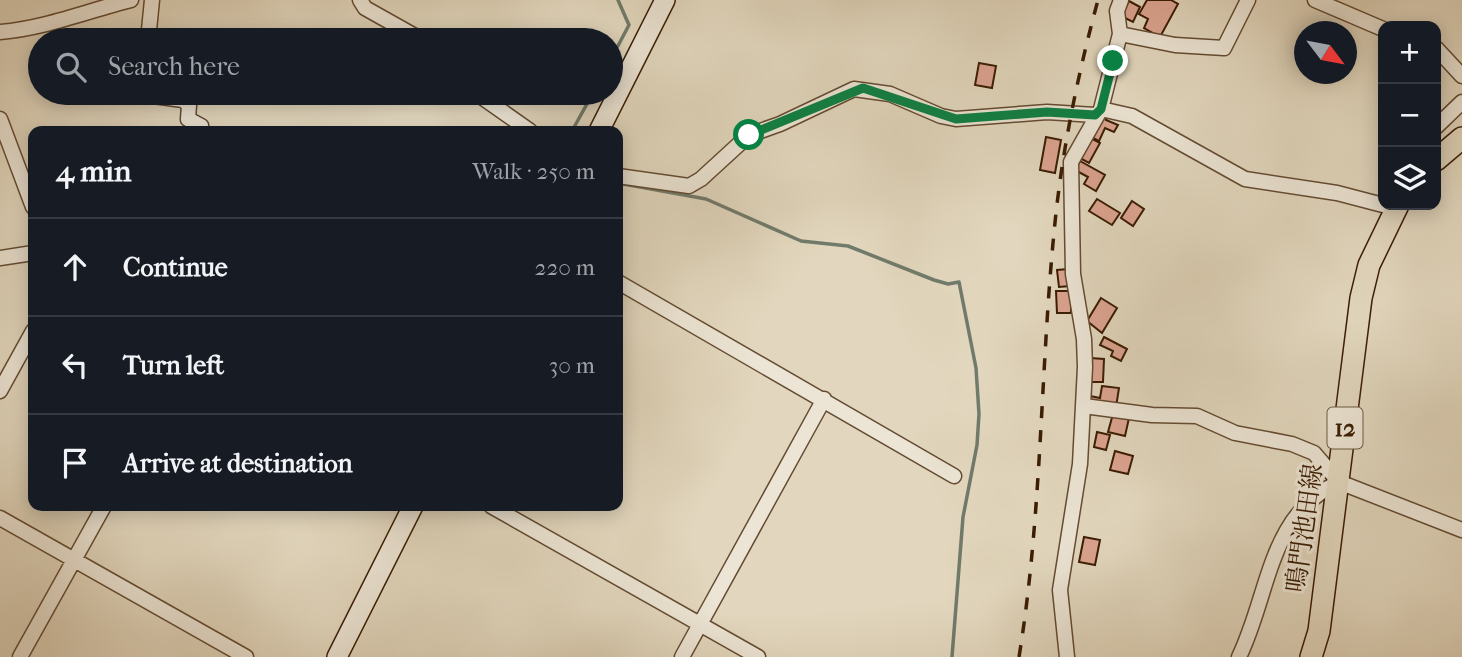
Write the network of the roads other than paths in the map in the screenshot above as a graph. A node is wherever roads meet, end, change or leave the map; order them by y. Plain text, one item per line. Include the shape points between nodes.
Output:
1 (131, 0) edge
2 (152, 0) edge
3 (360, 0) edge
4 (665, 0) edge
5 (1121, 0) edge
6 (1248, 0) edge
7 (1315, 0) edge
8 (1378, 27) edge
9 (149, 28) edge
10 (401, 28) edge
11 (0, 32) edge
12 (1120, 34) junction
13 (1441, 53) edge
14 (1462, 76) edge
15 (623, 83) edge
16 (1462, 102) edge
17 (189, 105) edge
18 (493, 105) edge
19 (612, 105) edge
20 (1098, 112) junction
21 (0, 119) edge
22 (1441, 122) edge
23 (201, 126) edge
24 (523, 126) edge
25 (602, 126) edge
26 (1462, 138) edge
27 (1441, 156) edge
28 (623, 177) edge
29 (28, 193) edge
30 (1378, 203) edge
31 (1389, 210) edge
32 (28, 254) edge
33 (0, 258) edge
34 (623, 285) edge
35 (28, 340) edge
36 (0, 391) edge
37 (824, 399) junction
38 (1084, 406) junction
39 (954, 476) dead end
40 (1339, 482) junction
41 (101, 511) edge
42 (410, 511) edge
43 (500, 511) edge
44 (0, 519) edge
45 (1462, 530) edge
46 (75, 560) junction
47 (699, 623) junction
48 (20, 657) edge
49 (246, 657) edge
50 (337, 657) edge
51 (682, 657) edge
52 (758, 657) edge
53 (1067, 657) edge
54 (1239, 657) edge
55 (1311, 657) edge

1 - 11 street via 52,24
2 - 9 street
3 - 10 street via 365,8
4 - 15 street
5 - 12 street via 1117,11
6 - 12 street via 1224,48 1175,45
7 - 8 street
12 - 20 street
13 - 14 street
16 - 22 street
17 - 23 street via 188,118
18 - 24 street
19 - 25 street
20 - 28 street via 956,119 890,94 854,89 749,135 689,186
20 - 30 street via 1132,116 1245,179
20 - 38 street via 1071,162 1073,274 1084,338
21 - 29 street
26 - 27 main road
31 - 40 main road, 鳴門池田線 / 12 via 1361,298
32 - 33 street
34 - 37 street
35 - 36 street
37 - 39 street
37 - 47 street
38 - 40 street via 1197,416 1235,433 1292,444 1314,453
38 - 53 street via 1080,464 1060,590
40 - 45 street
40 - 54 street via 1308,499 1283,533
40 - 55 main road, 鳴門池田線 / 12 via 1319,631
41 - 46 street
42 - 50 street
43 - 47 street
44 - 46 street
46 - 48 street
46 - 49 street
47 - 51 street
47 - 52 street

